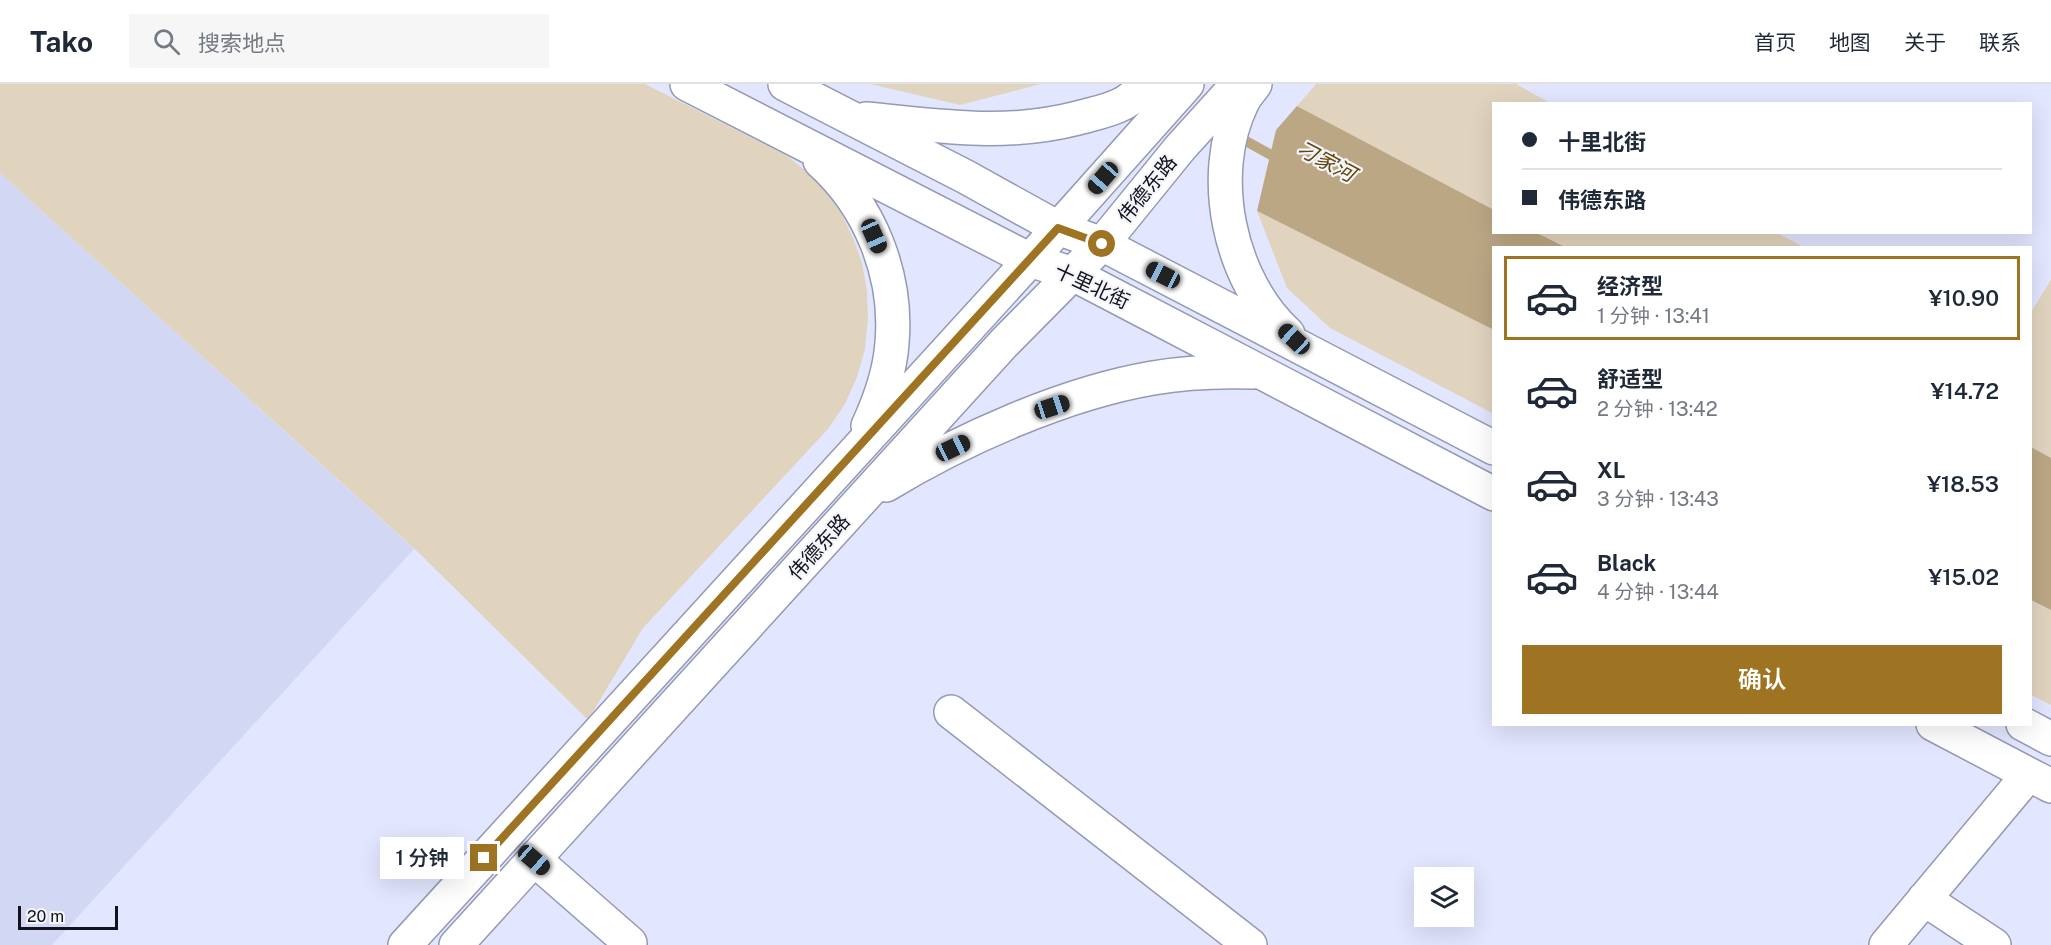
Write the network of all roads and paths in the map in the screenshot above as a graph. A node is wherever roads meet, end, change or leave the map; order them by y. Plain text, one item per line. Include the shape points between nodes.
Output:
1 (687, 84) edge
2 (785, 84) edge
3 (1148, 84) edge
4 (1187, 84) edge
5 (1238, 84) edge
6 (1255, 84) edge
7 (850, 117) junction
8 (782, 133) junction
9 (1058, 228) junction
10 (1102, 244) junction
11 (1030, 260) junction
12 (1073, 274) junction
13 (1305, 349) junction
14 (1260, 372) junction
15 (1492, 447) edge
16 (849, 458) junction
17 (1492, 493) edge
18 (859, 502) junction
19 (951, 712) dead end
20 (1937, 726) edge
21 (2027, 726) edge
22 (2051, 739) edge
23 (2040, 781) edge
24 (534, 860) junction
25 (1924, 900) junction
26 (405, 945) edge
27 (456, 945) edge
28 (628, 945) edge
29 (1250, 945) edge
30 (1886, 945) edge
31 (1994, 945) edge

1 - 8 main road, 十里北街
2 - 7 main road, 十里北街
3 - 7 main road via 1123,104 1029,128 968,129
4 - 9 main road, 伟德东路
5 - 10 main road, 伟德东路
6 - 13 main road via 1242,102 1233,131 1226,191 1229,221 1236,250 1263,305
7 - 9 main road, 十里北街
8 - 11 main road, 十里北街
8 - 16 main road via 808,150 851,195 880,250 889,280 892,342 888,373 879,403
9 - 10 main road, 十里北街
9 - 11 main road, 伟德东路
10 - 12 main road, 伟德东路
10 - 13 main road, 十里北街
11 - 12 main road, 十里北街
11 - 16 main road, 伟德东路
12 - 14 main road, 十里北街
12 - 18 main road, 伟德东路 via 1004,343
13 - 15 main road, 十里北街
14 - 17 main road, 十里北街
14 - 18 main road via 1152,378 1052,407 953,448
16 - 26 main road, 伟德东路
18 - 24 main road, 伟德东路
19 - 29 main road
20 - 23 main road
21 - 22 main road
23 - 25 main road
24 - 27 main road, 伟德东路
24 - 28 main road
25 - 30 main road
25 - 31 main road

